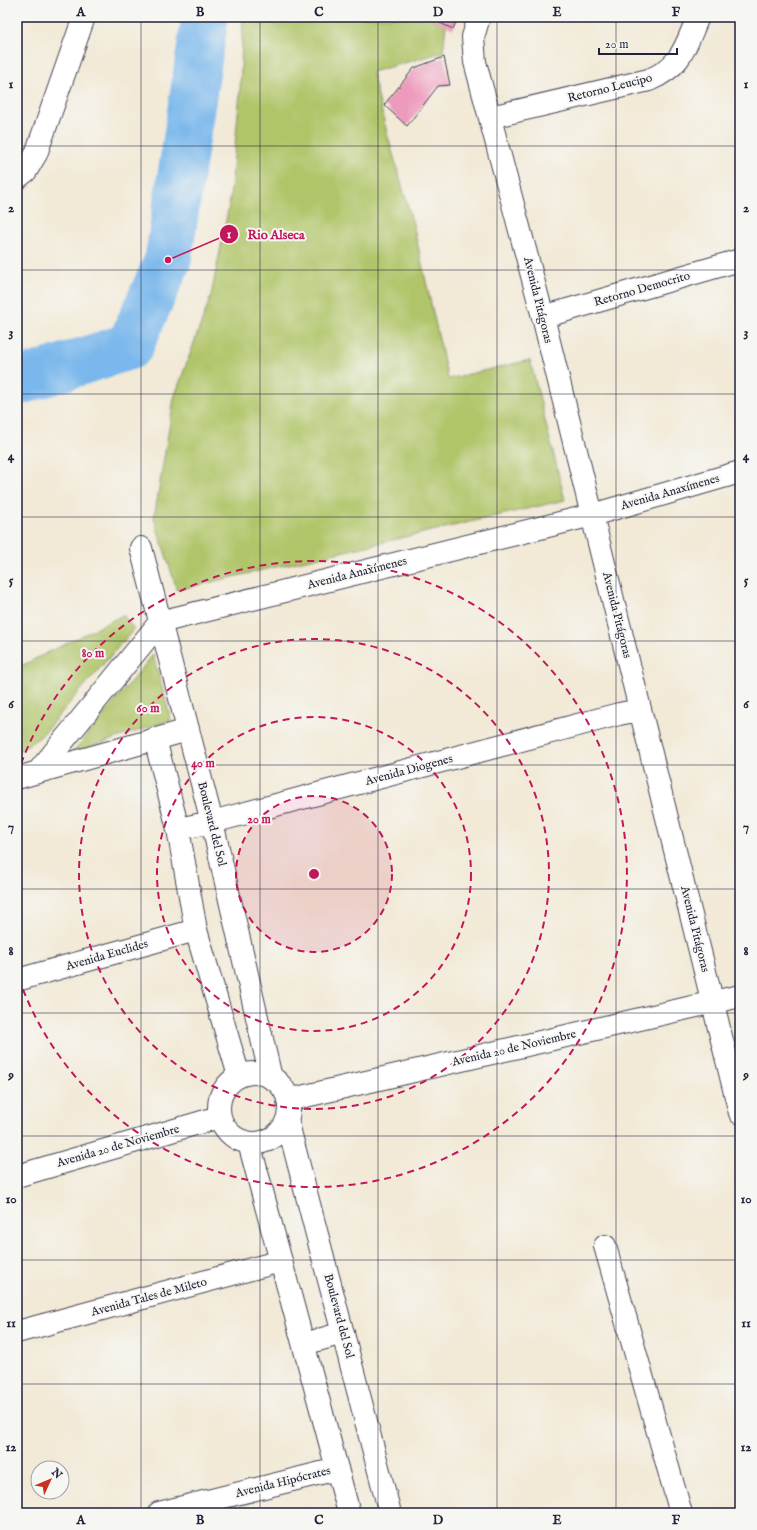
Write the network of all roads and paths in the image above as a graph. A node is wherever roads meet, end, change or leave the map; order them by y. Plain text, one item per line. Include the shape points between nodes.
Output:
1 (84, 17) edge
2 (479, 17) edge
3 (698, 17) edge
4 (491, 117) junction
5 (17, 178) edge
6 (740, 260) edge
7 (543, 318) junction
8 (740, 472) edge
9 (592, 515) junction
10 (141, 548) dead end
11 (160, 622) junction
12 (640, 710) junction
13 (188, 730) junction
14 (155, 739) junction
15 (38, 772) junction
16 (17, 778) edge
17 (212, 822) junction
18 (178, 829) junction
19 (196, 930) junction
20 (17, 980) edge
21 (740, 996) edge
22 (713, 1003) junction
23 (239, 1076) junction
24 (271, 1078) junction
25 (287, 1110) junction
26 (740, 1113) edge
27 (219, 1117) junction
28 (249, 1144) junction
29 (17, 1176) edge
30 (605, 1246) dead end
31 (281, 1261) junction
32 (17, 1332) edge
33 (343, 1333) junction
34 (304, 1344) junction
35 (337, 1469) junction
36 (159, 1513) edge
37 (350, 1513) edge
38 (390, 1513) edge
39 (681, 1513) edge

1 - 5 street via 36,154 26,170
2 - 4 street, Avenida Pitágoras via 473,38 475,62
3 - 4 street, Retorno Leucipo via 683,52 674,65 663,74 649,80
4 - 7 street, Avenida Pitágoras
6 - 7 street, Retorno Democrito
7 - 9 street, Avenida Pitágoras
8 - 9 street, Avenida Anaxímenes
9 - 11 street, Avenida Anaxímenes
9 - 12 street, Avenida Pitágoras
10 - 11 street, Boulevard del Sol
11 - 13 street, Boulevard del Sol
11 - 15 street
12 - 17 street, Avenida Diogenes
12 - 22 street, Avenida Pitágoras
13 - 14 street
13 - 17 street, Boulevard del Sol
14 - 15 street
14 - 18 street
15 - 16 street
17 - 18 street, Avenida Diogenes
17 - 24 street, Boulevard del Sol
18 - 19 street
19 - 20 street, Avenida Euclides
19 - 23 street
21 - 22 street, Avenida 20 de Noviembre
22 - 25 street, Avenida 20 de Noviembre
22 - 26 street, Avenida Pitágoras
23 - 24 street via 250,1073
23 - 27 street via 224,1089 218,1108
24 - 25 street via 284,1091
25 - 28 street via 282,1130 262,1143
25 - 33 street, Boulevard del Sol
27 - 28 street via 226,1130 236,1139
27 - 29 street, Avenida 20 de Noviembre
28 - 31 street
30 - 39 street
31 - 32 street, Avenida Tales de Mileto
31 - 34 street
33 - 34 street
33 - 38 street, Boulevard del Sol
34 - 35 street
35 - 36 street, Avenida Hipócrates
35 - 37 street

